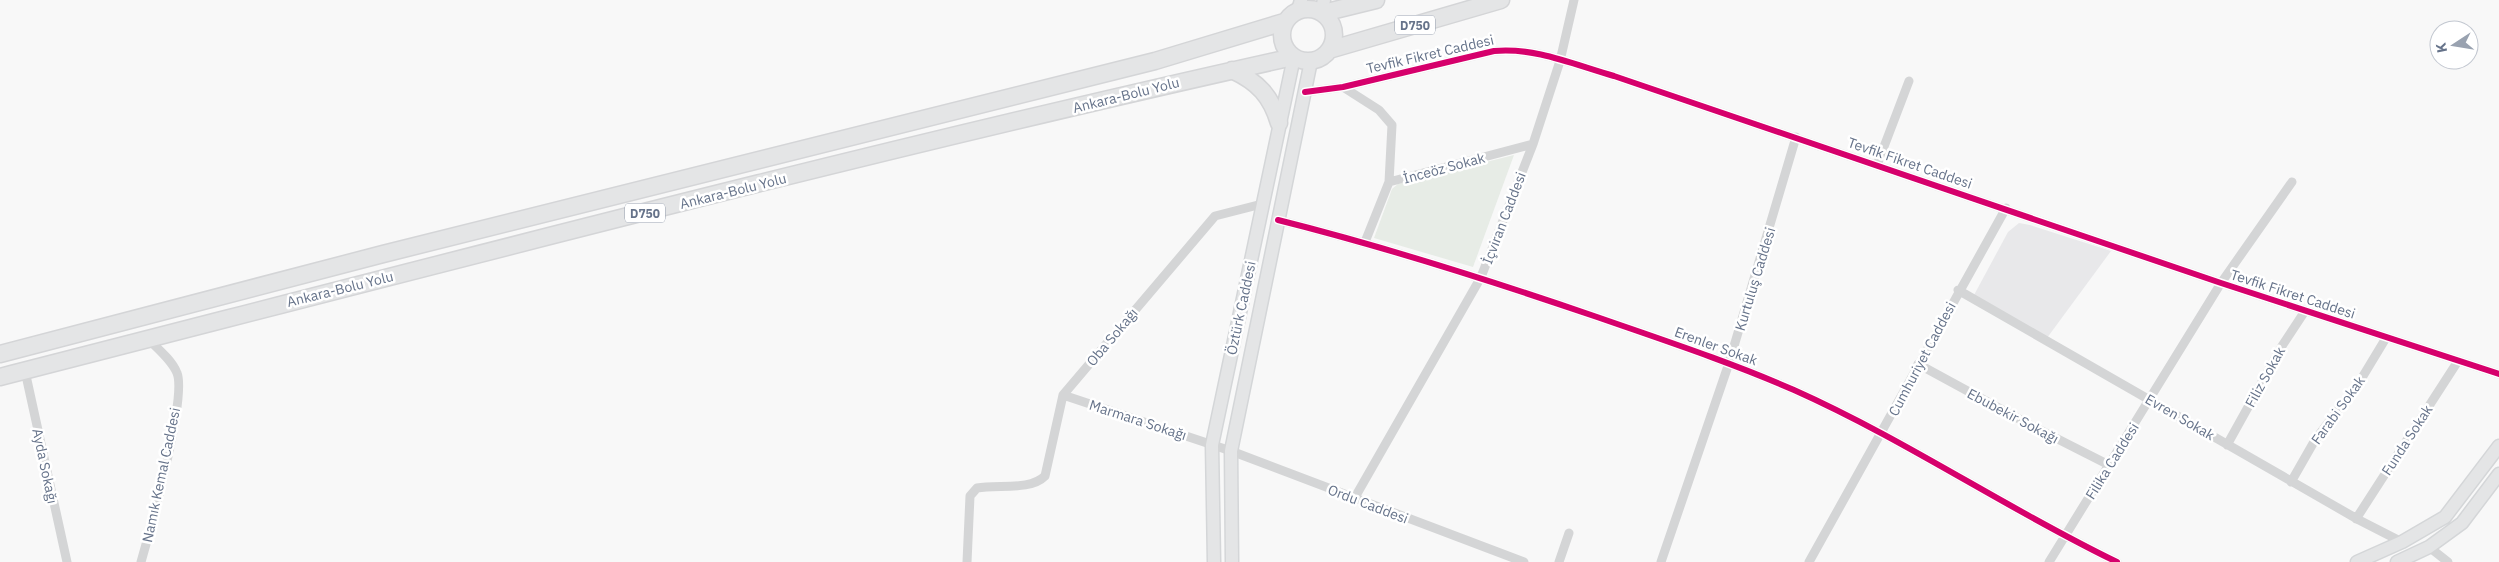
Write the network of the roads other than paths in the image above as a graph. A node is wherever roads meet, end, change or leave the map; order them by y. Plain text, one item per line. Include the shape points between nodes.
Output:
1 (1501, 0) edge
2 (1574, 0) edge
3 (1365, 1) edge
4 (1300, 5) edge
5 (1323, 8) edge
6 (1284, 22) junction
7 (1329, 50) junction
8 (1293, 57) junction
9 (1311, 61) junction
10 (1560, 61) junction
11 (1232, 70) junction
12 (1909, 81) dead end
13 (1343, 87) junction
14 (1305, 92) junction
15 (1279, 123) junction
16 (1796, 137) junction
17 (1533, 144) junction
18 (1876, 165) junction
19 (1389, 182) junction
20 (2292, 182) dead end
21 (1262, 204) junction
22 (2006, 208) junction
23 (1278, 220) junction
24 (1365, 242) junction
25 (1481, 278) junction
26 (2221, 283) junction
27 (1958, 290) junction
28 (2305, 311) junction
29 (147, 338) junction
30 (2386, 338) junction
31 (0, 354) edge
32 (2458, 361) junction
33 (1729, 363) junction
34 (1918, 364) junction
35 (25, 371) junction
36 (2499, 374) edge
37 (0, 377) edge
38 (1063, 395) junction
39 (2150, 400) junction
40 (1882, 434) junction
41 (1212, 445) junction
42 (2227, 445) junction
43 (2499, 446) edge
44 (1231, 451) junction
45 (2109, 465) junction
46 (2499, 474) edge
47 (2291, 482) junction
48 (1354, 499) junction
49 (2356, 519) junction
50 (1569, 533) dead end
51 (2064, 537) junction
52 (2402, 542) junction
53 (2429, 547) junction
54 (67, 562) edge
55 (142, 562) edge
56 (967, 562) edge
57 (1214, 562) edge
58 (1232, 562) edge
59 (1524, 562) edge
60 (1558, 562) edge
61 (1661, 562) edge
62 (1809, 562) edge
63 (2049, 562) edge
64 (2117, 562) edge
65 (2357, 562) edge
66 (2396, 562) edge
67 (2448, 562) edge

1 - 7 highway, D750
2 - 10 street, İçviran Caddesi
3 - 5 highway
4 - 5 highway
4 - 6 highway
5 - 7 highway via 1334,30
6 - 8 highway via 1282,41
6 - 31 highway, Ankara-Bolu Yolu / D750 via 1155,61 383,254
7 - 9 highway
8 - 9 highway
8 - 11 highway, Ankara-Bolu Yolu / D750
8 - 15 street, Öztürk Caddesi
9 - 14 street, Öztürk Caddesi
10 - 13 street, Tevfik Fikret Caddesi via 1531,52 1494,51
10 - 16 street, Tevfik Fikret Caddesi
10 - 17 street, İçviran Caddesi
11 - 15 highway via 1263,90 1274,105
11 - 29 highway, Ankara-Bolu Yolu / D750
12 - 18 street
13 - 14 street, Tevfik Fikret Caddesi
13 - 19 street via 1379,110 1392,125
14 - 23 street, Öztürk Caddesi
15 - 21 street, Öztürk Caddesi
16 - 18 street, Tevfik Fikret Caddesi
16 - 33 street, Kurtuluş Caddesi
17 - 19 street, İnceöz Sokak
17 - 25 street, İçviran Caddesi
18 - 22 street, Tevfik Fikret Caddesi
19 - 24 street, İnceöz Sokak
20 - 26 street, Filika Caddesi
21 - 38 street, Oba Sokağı via 1215,216
21 - 41 street, Öztürk Caddesi
22 - 26 street, Tevfik Fikret Caddesi
22 - 27 street, Cumhuriyet Caddesi
23 - 24 street, Erenler Sokak
23 - 44 street, Öztürk Caddesi
24 - 25 street, Erenler Sokak
25 - 33 street, Erenler Sokak
25 - 48 street, İçviran Caddesi
26 - 28 street, Tevfik Fikret Caddesi
26 - 39 street, Filika Caddesi
27 - 34 street, Cumhuriyet Caddesi
27 - 39 street, Evren Sokak
28 - 30 street, Tevfik Fikret Caddesi
28 - 42 street, Filiz Sokak
29 - 35 highway, Ankara-Bolu Yolu / D750
29 - 55 street, Namık Kemal Caddesi via 179,378 176,412
30 - 32 street, Tevfik Fikret Caddesi
30 - 47 street, Farabi Sokak via 2360,381 2315,440
32 - 36 street, Tevfik Fikret Caddesi
32 - 49 street, Funda Sokak
33 - 40 street, Erenler Sokak via 1796,391
33 - 61 street, Kurtuluş Caddesi
34 - 40 street, Cumhuriyet Caddesi
34 - 45 street, Ebubekir Sokağı
35 - 37 highway, Ankara-Bolu Yolu / D750
35 - 54 street, Ayda Sokağı
38 - 41 street, Marmara Sokağı
38 - 56 street, Oba Sokağı via 1046,476 1031,486 977,488 970,496
39 - 42 street, Evren Sokak
39 - 45 street, Filika Caddesi
40 - 51 street, Erenler Sokak
40 - 62 street, Cumhuriyet Caddesi
41 - 44 street, Ordu Caddesi
41 - 57 street, Öztürk Caddesi
42 - 47 street, Evren Sokak
43 - 52 street via 2445,517
44 - 48 street, Ordu Caddesi
44 - 58 street, Öztürk Caddesi
45 - 51 street, Filika Caddesi
46 - 53 street via 2462,522
47 - 49 street, Evren Sokak
48 - 59 street, Ordu Caddesi
49 - 52 street, Evren Sokak
50 - 60 street
51 - 63 street, Filika Caddesi
51 - 64 street, Erenler Sokak
52 - 65 street
53 - 66 street
53 - 67 street

